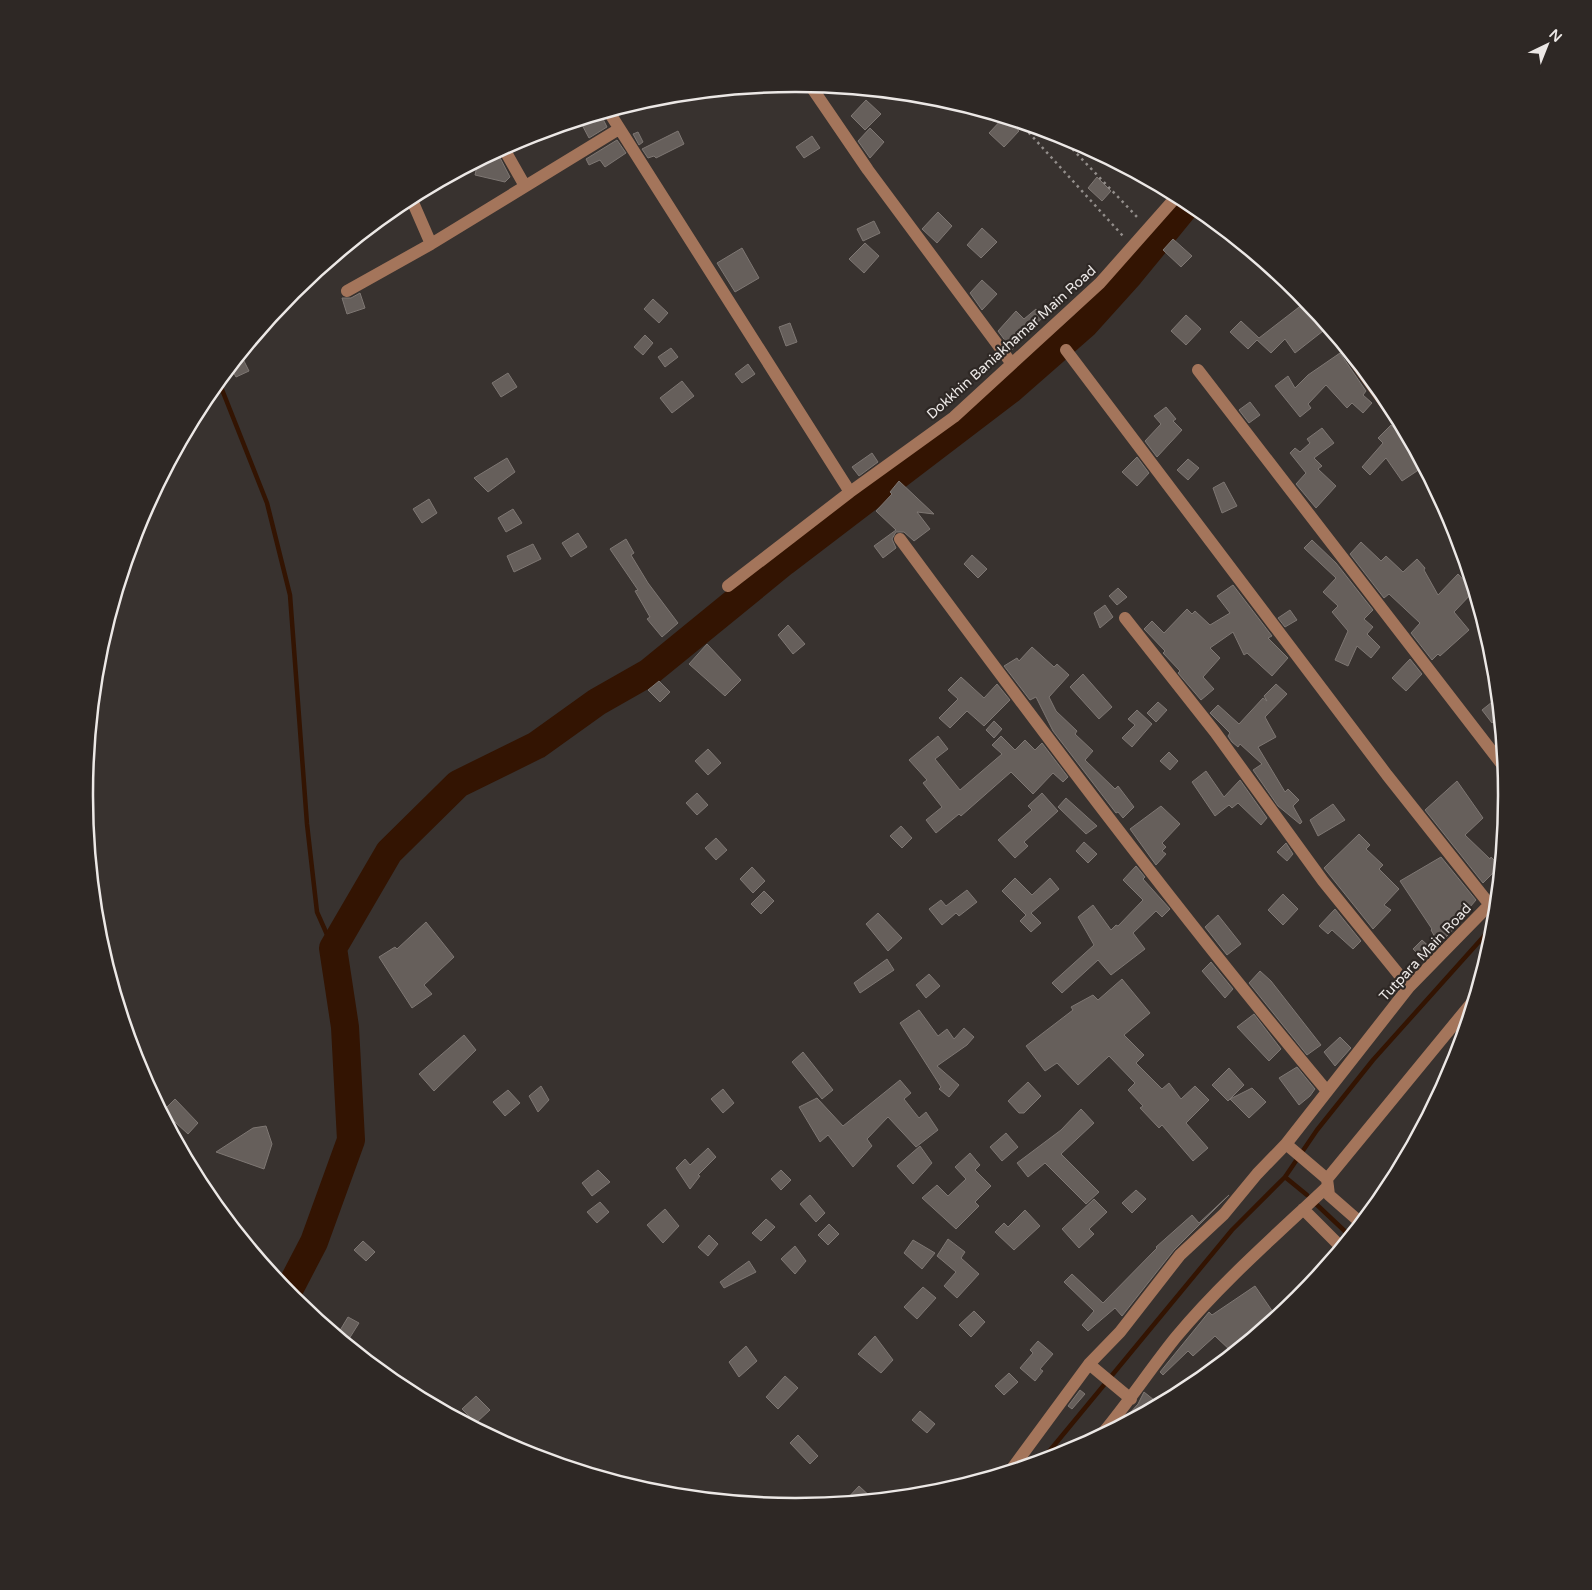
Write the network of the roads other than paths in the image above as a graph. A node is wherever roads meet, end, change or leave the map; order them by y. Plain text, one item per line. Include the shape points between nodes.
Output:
1 (815, 93) edge
2 (612, 117) edge
3 (619, 129) junction
4 (507, 155) edge
5 (525, 186) junction
6 (1171, 202) edge
7 (414, 206) edge
8 (431, 244) junction
9 (348, 291) dead end
10 (1066, 350) dead end
11 (1012, 364) junction
12 (1198, 370) dead end
13 (850, 492) junction
14 (900, 539) dead end
15 (728, 586) dead end
16 (1125, 618) dead end
17 (1497, 757) edge
18 (1490, 897) edge
19 (1489, 906) edge
20 (1409, 987) junction
21 (1464, 1013) edge
22 (1327, 1091) junction
23 (1286, 1144) junction
24 (1327, 1183) junction
25 (1304, 1209) junction
26 (1356, 1219) edge
27 (1337, 1243) edge
28 (1089, 1364) junction
29 (1131, 1399) junction
30 (1112, 1423) edge
31 (1017, 1462) edge

1 - 11 street via 868,170
2 - 3 street
3 - 5 street
3 - 13 street
4 - 5 street
5 - 8 street
6 - 11 street, Dokkhin Baniakhamar Main Road via 1100,283
7 - 8 street
8 - 9 street
10 - 18 street via 1387,775
11 - 13 street, Dokkhin Baniakhamar Main Road via 954,417
12 - 17 street
13 - 15 street, Dokkhin Baniakhamar Main Road
14 - 22 street via 1138,856 1246,995
16 - 20 street via 1215,732 1323,881
19 - 20 street, Tutpara Main Road
20 - 22 street, Tutpara Main Road
21 - 24 street
22 - 23 street, Tutpara Main Road
23 - 24 street
23 - 28 street, Tutpara Main Road via 1256,1174 1224,1214 1180,1255 1120,1332
24 - 25 street
24 - 26 street via 1329,1195
25 - 27 street
25 - 29 street via 1239,1269 1176,1337
28 - 29 street
28 - 31 street, Tutpara Main Road
29 - 30 street

